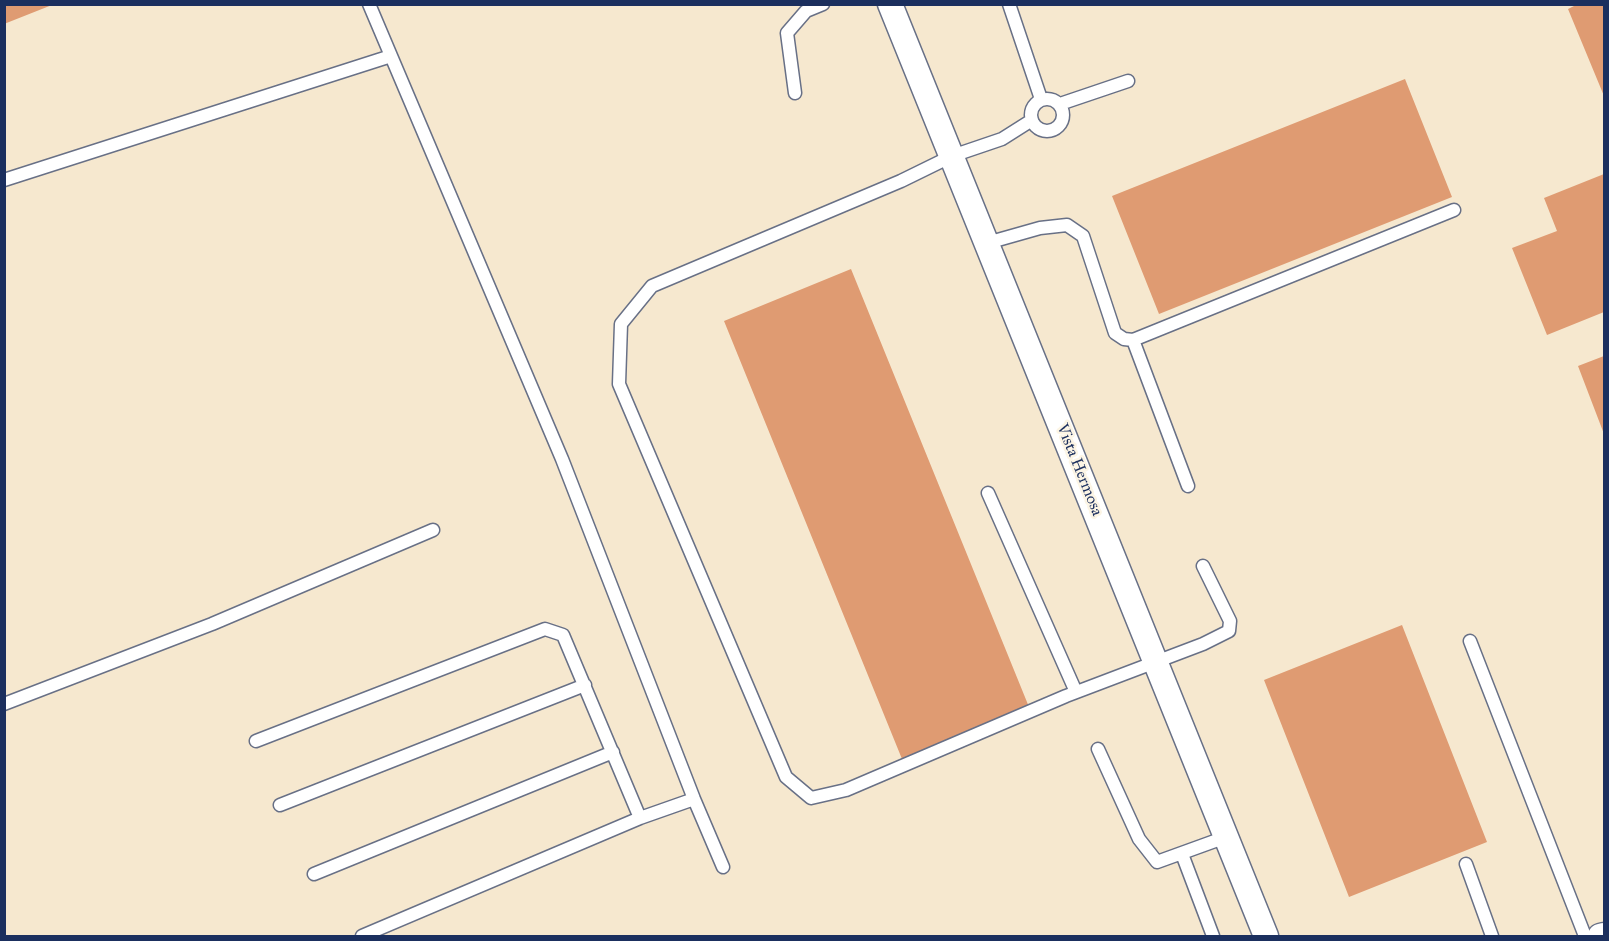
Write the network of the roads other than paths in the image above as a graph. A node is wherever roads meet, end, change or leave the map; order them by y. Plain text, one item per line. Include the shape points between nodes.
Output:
1 (369, 4) edge
2 (823, 4) edge
3 (890, 4) edge
4 (1009, 4) edge
5 (391, 56) junction
6 (1128, 81) dead end
7 (795, 93) dead end
8 (1041, 99) junction
9 (1060, 104) junction
10 (1032, 120) junction
11 (952, 156) junction
12 (4, 180) edge
13 (1454, 210) dead end
14 (987, 243) junction
15 (1133, 340) junction
16 (1188, 486) dead end
17 (988, 493) dead end
18 (433, 530) dead end
19 (1203, 566) dead end
20 (1470, 641) dead end
21 (1156, 662) junction
22 (585, 685) junction
23 (1076, 692) junction
24 (4, 704) edge
25 (256, 741) dead end
26 (1098, 749) dead end
27 (613, 752) junction
28 (694, 799) junction
29 (280, 805) dead end
30 (640, 818) junction
31 (1226, 837) junction
32 (1182, 854) junction
33 (1466, 864) dead end
34 (723, 867) dead end
35 (314, 874) dead end
36 (1605, 935) edge
37 (362, 936) edge
38 (1213, 936) edge
39 (1266, 936) edge
40 (1492, 936) edge
41 (1585, 936) edge
42 (1600, 936) edge

1 - 5 lane
2 - 7 lane via 806,11 787,33
3 - 11 street, Vista Hermosa
4 - 8 lane
5 - 12 lane
5 - 28 lane via 562,459
6 - 9 lane
8 - 9 lane
8 - 10 lane via 1032,108
9 - 10 lane via 1062,122 1056,129 1037,128
10 - 11 lane via 1002,139
11 - 14 street, Vista Hermosa
11 - 23 lane via 652,286 621,324 619,384 786,777 811,798 846,790
13 - 15 lane
14 - 15 lane via 1067,225 1083,236 1115,333
14 - 21 street, Vista Hermosa
15 - 16 lane
17 - 23 lane
18 - 24 lane via 212,624
19 - 21 lane via 1230,621 1228,631
20 - 41 lane
21 - 23 lane
21 - 31 street, Vista Hermosa
22 - 25 lane via 563,635 544,629
22 - 27 lane
22 - 29 lane
26 - 32 lane via 1139,839 1150,854 1157,862
27 - 30 lane
27 - 35 lane
28 - 30 lane
28 - 34 lane
30 - 37 lane
31 - 32 lane
31 - 39 street, Vista Hermosa
32 - 38 lane
33 - 40 lane
36 - 42 street

